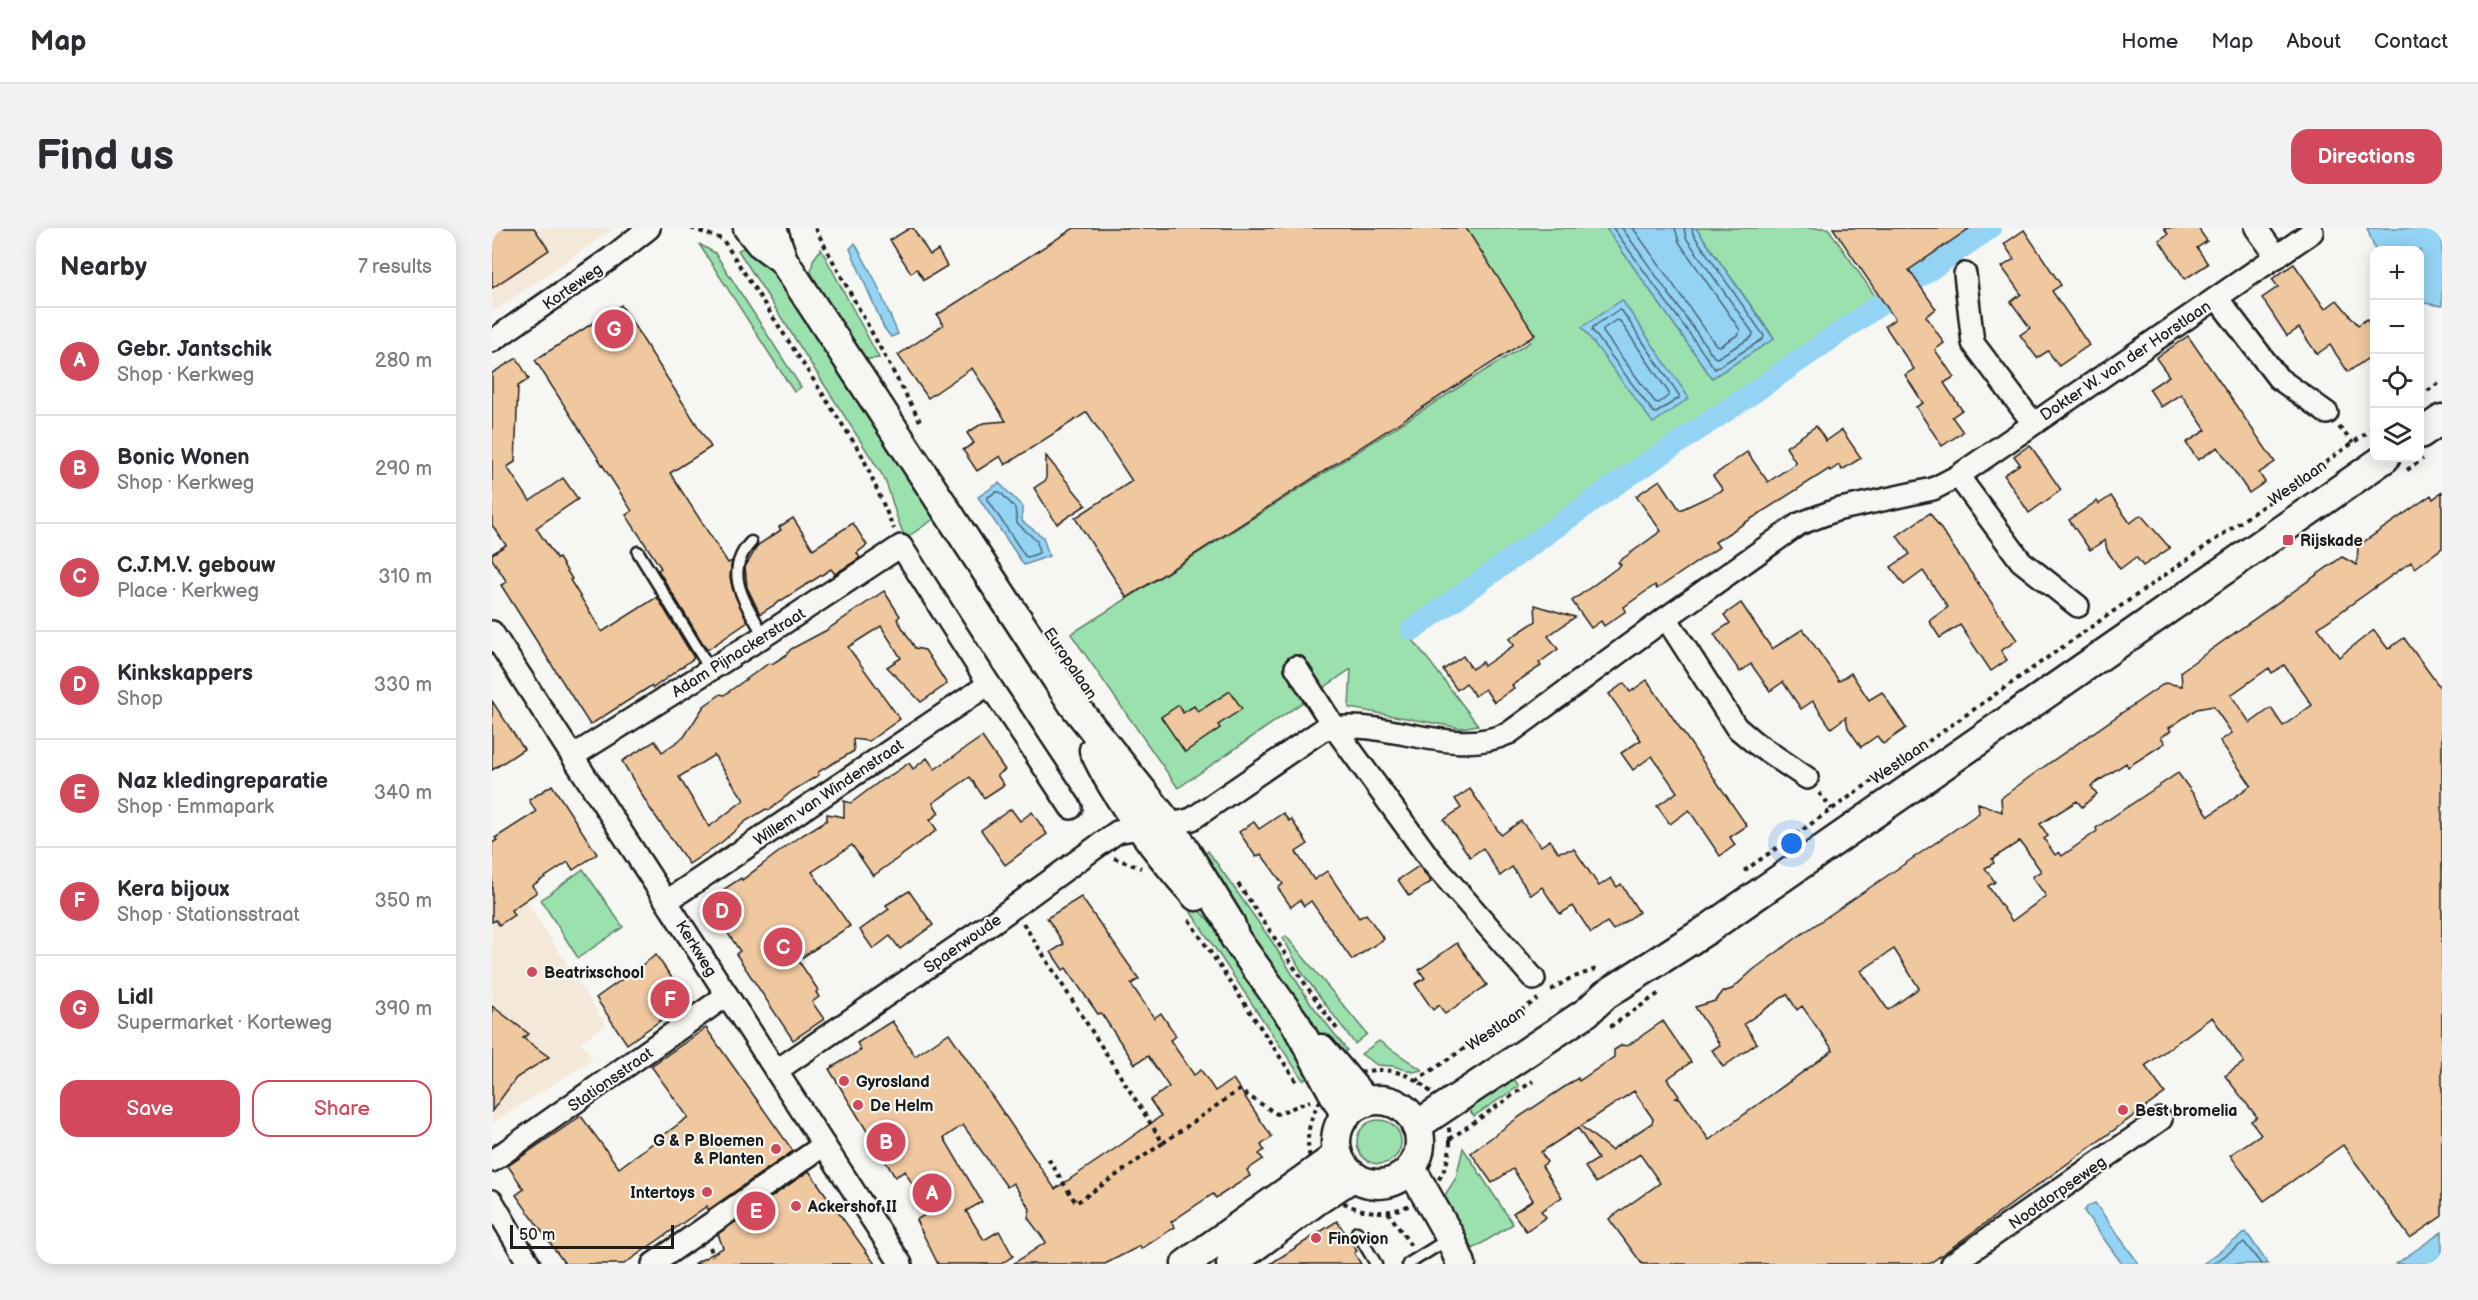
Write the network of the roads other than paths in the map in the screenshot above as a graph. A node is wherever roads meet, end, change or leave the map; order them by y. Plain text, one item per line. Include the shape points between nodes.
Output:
1 (649, 228) edge
2 (748, 228) edge
3 (772, 228) edge
4 (2256, 228) edge
5 (2312, 232) dead end
6 (2277, 257) junction
7 (783, 260) junction
8 (1965, 274) dead end
9 (2217, 298) junction
10 (492, 341) edge
11 (2327, 413) dead end
12 (2442, 419) edge
13 (2033, 423) junction
14 (2424, 431) edge
15 (2379, 462) edge
16 (1958, 476) junction
17 (751, 542) dead end
18 (638, 552) dead end
19 (2078, 606) dead end
20 (1666, 618) junction
21 (492, 632) edge
22 (764, 636) junction
23 (1296, 667) dead end
24 (710, 669) junction
25 (988, 684) junction
26 (1334, 727) junction
27 (573, 756) junction
28 (1807, 778) dead end
29 (1071, 808) dead end
30 (1154, 826) junction
31 (667, 900) junction
32 (1534, 979) dead end
33 (727, 995) junction
34 (776, 1071) junction
35 (1356, 1109) junction
36 (1411, 1119) junction
37 (2161, 1119) dead end
38 (824, 1145) junction
39 (492, 1161) edge
40 (1346, 1166) junction
41 (1401, 1175) junction
42 (492, 1201) edge
43 (1357, 1232) dead end
44 (1446, 1252) edge
45 (529, 1264) edge
46 (653, 1264) edge
47 (902, 1264) edge
48 (1186, 1264) edge
49 (1231, 1264) edge
50 (1377, 1264) edge
51 (1408, 1264) edge
52 (1952, 1264) edge

1 - 10 street, Korteweg
2 - 7 main road, Europalaan
3 - 7 main road, Europalaan
4 - 6 street
5 - 6 street, Dokter W. van der Horstlaan
6 - 9 street, Dokter W. van der Horstlaan
7 - 30 main road, Europalaan
8 - 13 street, Dokter W. van der Horstlaan via 1973,343
9 - 11 street, Dokter W. van der Horstlaan via 2278,378
9 - 13 street, Dokter W. van der Horstlaan
12 - 14 main road
13 - 16 street, Dokter W. van der Horstlaan
15 - 36 main road, Westlaan via 1708,929 1605,995 1587,1012
16 - 19 street via 2021,561
16 - 20 street, Dokter W. van der Horstlaan via 1933,489 1799,524
17 - 22 lane via 736,565 738,585
18 - 24 lane
20 - 26 street, Dokter W. van der Horstlaan via 1497,738 1468,743
20 - 28 street via 1736,727
21 - 27 street, Kerkweg
22 - 24 street, Adam Pijnackerstraat
22 - 25 street, Adam Pijnackerstraat via 902,546
23 - 26 street
24 - 27 street, Adam Pijnackerstraat
25 - 29 street
25 - 31 street, Willem van Windenstraat
26 - 30 street, Dokter W. van der Horstlaan via 1308,738 1192,819
26 - 32 street via 1432,862
27 - 31 street, Kerkweg
30 - 34 street, Spaerwoude via 1118,832 1099,844
30 - 35 main road, Europalaan via 1230,922 1235,938 1296,1024 1338,1067
31 - 33 street, Kerkweg
33 - 34 street, Kerkweg
33 - 39 street, Stationsstraat
34 - 38 street, Kerkweg
35 - 36 main road via 1384,1101
35 - 40 main road via 1337,1135
36 - 41 main road via 1419,1148
37 - 52 street, Nootdorpseweg
38 - 46 street
38 - 47 street, Kerkweg
40 - 41 main road via 1372,1183
40 - 48 main road via 1314,1172
40 - 49 main road via 1316,1201
41 - 44 main road
42 - 45 street
43 - 50 lane
44 - 51 lane

